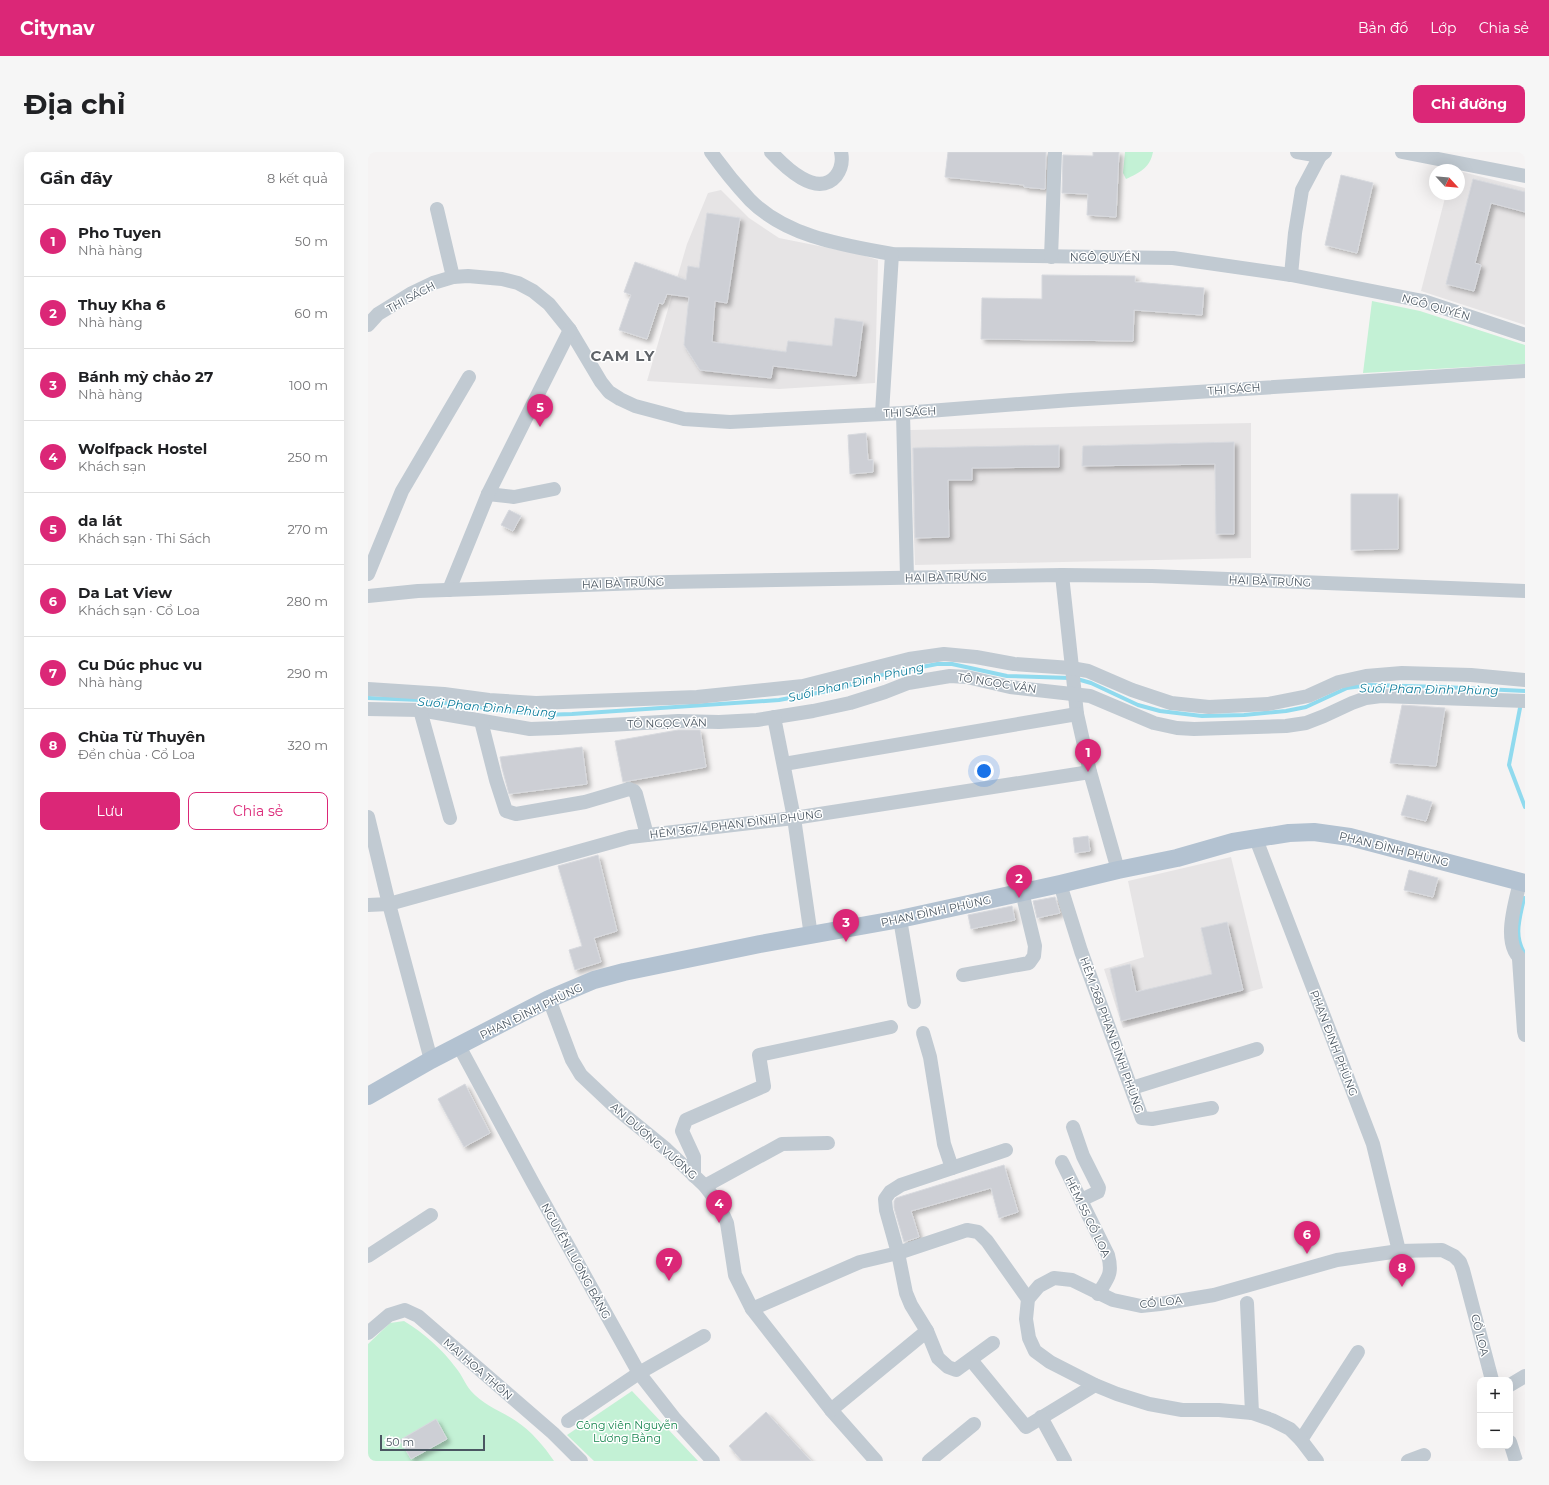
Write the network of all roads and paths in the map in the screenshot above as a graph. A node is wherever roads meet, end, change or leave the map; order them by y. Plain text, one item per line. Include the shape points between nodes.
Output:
1 (711, 152) edge
2 (771, 152) edge
3 (841, 152) edge
4 (1055, 152) edge
5 (1297, 152) edge
6 (1402, 152) edge
7 (1322, 154) edge
8 (1525, 176) edge
9 (437, 209) dead end
10 (892, 254) junction
11 (1051, 257) junction
12 (1291, 275) junction
13 (453, 278) junction
14 (368, 325) edge
15 (570, 330) junction
16 (1525, 335) edge
17 (1525, 371) edge
18 (469, 377) dead end
19 (903, 413) junction
20 (882, 414) junction
21 (554, 489) dead end
22 (488, 494) junction
23 (368, 574) edge
24 (1062, 574) junction
25 (907, 577) junction
26 (449, 590) junction
27 (1525, 591) edge
28 (368, 596) edge
29 (1071, 668) junction
30 (1525, 680) edge
31 (368, 689) edge
32 (1074, 693) junction
33 (1525, 701) edge
34 (368, 709) edge
35 (420, 710) junction
36 (1077, 714) junction
37 (774, 717) junction
38 (481, 721) junction
39 (784, 764) junction
40 (1090, 772) junction
41 (368, 817) edge
42 (450, 818) dead end
43 (794, 818) junction
44 (647, 836) junction
45 (1256, 838) junction
46 (1118, 870) junction
47 (1523, 883) edge
48 (1060, 884) junction
49 (1022, 892) junction
50 (389, 904) junction
51 (368, 905) edge
52 (900, 919) junction
53 (811, 936) junction
54 (1522, 961) edge
55 (963, 975) dead end
56 (549, 999) junction
57 (914, 1002) dead end
58 (891, 1027) dead end
59 (923, 1033) dead end
60 (1525, 1035) edge
61 (459, 1046) junction
62 (1257, 1049) dead end
63 (432, 1060) junction
64 (1132, 1088) junction
65 (368, 1096) edge
66 (1212, 1108) dead end
67 (1073, 1127) dead end
68 (828, 1143) dead end
69 (1006, 1150) dead end
70 (1062, 1162) dead end
71 (952, 1168) junction
72 (694, 1176) junction
73 (705, 1186) junction
74 (1081, 1200) junction
75 (431, 1214) dead end
76 (1399, 1250) junction
77 (898, 1253) junction
78 (368, 1256) edge
79 (1098, 1294) junction
80 (1028, 1299) junction
81 (1248, 1303) dead end
82 (752, 1309) junction
83 (927, 1332) junction
84 (368, 1333) edge
85 (704, 1336) dead end
86 (993, 1343) dead end
87 (1358, 1352) dead end
88 (971, 1360) junction
89 (640, 1373) junction
90 (1525, 1376) edge
91 (1491, 1377) edge
92 (1513, 1383) edge
93 (1095, 1385) junction
94 (831, 1410) junction
95 (1252, 1413) junction
96 (1041, 1418) junction
97 (568, 1421) dead end
98 (974, 1424) dead end
99 (1301, 1440) junction
100 (1512, 1449) edge
101 (1424, 1455) dead end
102 (581, 1461) edge
103 (713, 1461) edge
104 (876, 1461) edge
105 (929, 1461) edge
106 (1065, 1461) edge
107 (1317, 1461) edge
108 (1408, 1461) edge
109 (1516, 1461) edge

1 - 10 street, NGÔ QUYỀN via 751,200 767,214 786,225 822,239
2 - 3 street via 793,172 809,182 820,184 834,178 840,171
4 - 11 street
5 - 7 street
6 - 8 street
7 - 12 street via 1302,190
9 - 13 street
10 - 11 street, NGÔ QUYỀN
10 - 20 street
11 - 12 street, NGÔ QUYỀN via 1173,258
12 - 16 street, NGÔ QUYỀN via 1423,301
13 - 14 street, THI SÁCH via 433,283 412,293 378,314
13 - 15 street, THI SÁCH via 468,276 518,283 534,291 549,304
15 - 20 street, THI SÁCH via 600,382 610,392 635,406 658,413 684,419 730,422
15 - 22 street
17 - 19 street, THI SÁCH
18 - 23 street via 402,491
19 - 20 street, THI SÁCH
19 - 25 street
21 - 22 street via 514,497
22 - 26 street
24 - 25 street, HAI BÀ TRƯNG
24 - 27 street, HAI BÀ TRƯNG
24 - 29 street
25 - 26 street, HAI BÀ TRƯNG
26 - 28 street, HAI BÀ TRƯNG
29 - 30 street, TÔ NGỌC VÂN via 1088,671 1171,703 1209,706 1268,704 1308,696 1339,682 1366,676 1402,673 1456,674
29 - 31 street, TÔ NGỌC VÂN via 1014,664 944,654 909,659 803,686 697,697 536,703
29 - 32 street
32 - 33 street, TÔ NGỌC VÂN via 1095,698 1154,722 1194,729 1306,723 1352,702 1381,696
32 - 36 street
32 - 37 street, TÔ NGỌC VÂN via 1010,687 950,676 908,683 850,703
34 - 35 street, TÔ NGỌC VÂN
35 - 38 street, TÔ NGỌC VÂN
35 - 42 street
36 - 39 street
36 - 40 street
37 - 38 street, TÔ NGỌC VÂN via 720,722 678,721 530,729
37 - 39 street
38 - 44 street via 506,810 516,814 585,802 629,789 636,794
39 - 43 street
40 - 43 street, HẺM 367/4 PHAN ĐÌNH PHÙNG
40 - 46 street
41 - 50 street
43 - 44 street, HẺM 367/4 PHAN ĐÌNH PHÙNG
43 - 53 street
44 - 50 street, HẺM 367/4 PHAN ĐÌNH PHÙNG via 630,838
45 - 46 main road, PHAN ĐÌNH PHÙNG
45 - 47 main road, PHAN ĐÌNH PHÙNG via 1314,832 1350,837
45 - 76 street, PHAN ĐINH PHÙNG via 1372,1144
46 - 48 main road, PHAN ĐÌNH PHÙNG
47 - 54 street via 1511,921 1513,947
48 - 49 main road, PHAN ĐÌNH PHÙNG
48 - 64 street, HẺM 268 PHAN ĐÌNH PHÙNG via 1081,951
49 - 52 main road, PHAN ĐÌNH PHÙNG
49 - 55 street via 1035,946 1034,956 1029,963
50 - 51 street
50 - 63 street
52 - 53 main road, PHAN ĐÌNH PHÙNG
52 - 57 street
53 - 56 main road, PHAN ĐÌNH PHÙNG via 624,972 594,980
54 - 60 street
56 - 61 main road, PHAN ĐÌNH PHÙNG
56 - 72 street, AN DƯƠNG VƯƠNG via 572,1060 581,1075
58 - 72 street via 759,1055 764,1086 686,1120 682,1131 694,1157
59 - 71 street via 930,1057 944,1144
61 - 63 main road, PHAN ĐÌNH PHÙNG
61 - 89 street, NGUYỄN LƯƠNG BẰNG
62 - 64 street
63 - 65 main road, PHAN ĐÌNH PHÙNG
64 - 66 street, HẺM 268 PHAN ĐÌNH PHÙNG via 1142,1118 1152,1119
67 - 74 street via 1083,1156 1099,1188 1098,1192
68 - 73 street via 782,1144
69 - 71 street
70 - 74 street, HẺM 55 CỔ LOA
71 - 77 street via 901,1185 885,1199
72 - 73 street, AN DƯƠNG VƯƠNG
73 - 82 street, AN DƯƠNG VƯƠNG via 718,1203 727,1224 735,1275
74 - 79 street, HẺM 55 CỔ LOA via 1110,1264 1110,1273
75 - 78 street
76 - 79 street, CỔ LOA via 1337,1260 1214,1295 1160,1304 1127,1304
76 - 91 street, CỔ LOA via 1442,1250 1460,1262
77 - 80 street via 967,1230 978,1232
77 - 82 street via 860,1262
77 - 83 street via 906,1293
79 - 80 street, CỔ LOA via 1072,1280 1054,1278 1039,1286
80 - 93 street via 1026,1319 1029,1338 1035,1351 1050,1362
81 - 95 street
82 - 94 street, AN DƯƠNG VƯƠNG
83 - 88 street via 938,1358 948,1367 956,1370
83 - 94 street
84 - 102 street, MAI HOA THÔN via 389,1315 405,1310 418,1316 553,1433
85 - 89 street
86 - 88 street
87 - 99 street
88 - 96 street via 1026,1427
89 - 97 street
89 - 103 street, NGUYỄN LƯƠNG BẰNG via 675,1419
90 - 92 street
93 - 95 street via 1165,1408
93 - 96 street
94 - 104 street, AN DƯƠNG VƯƠNG
95 - 99 street via 1290,1429
96 - 106 street
98 - 105 street
99 - 107 street
100 - 109 street
101 - 108 street

